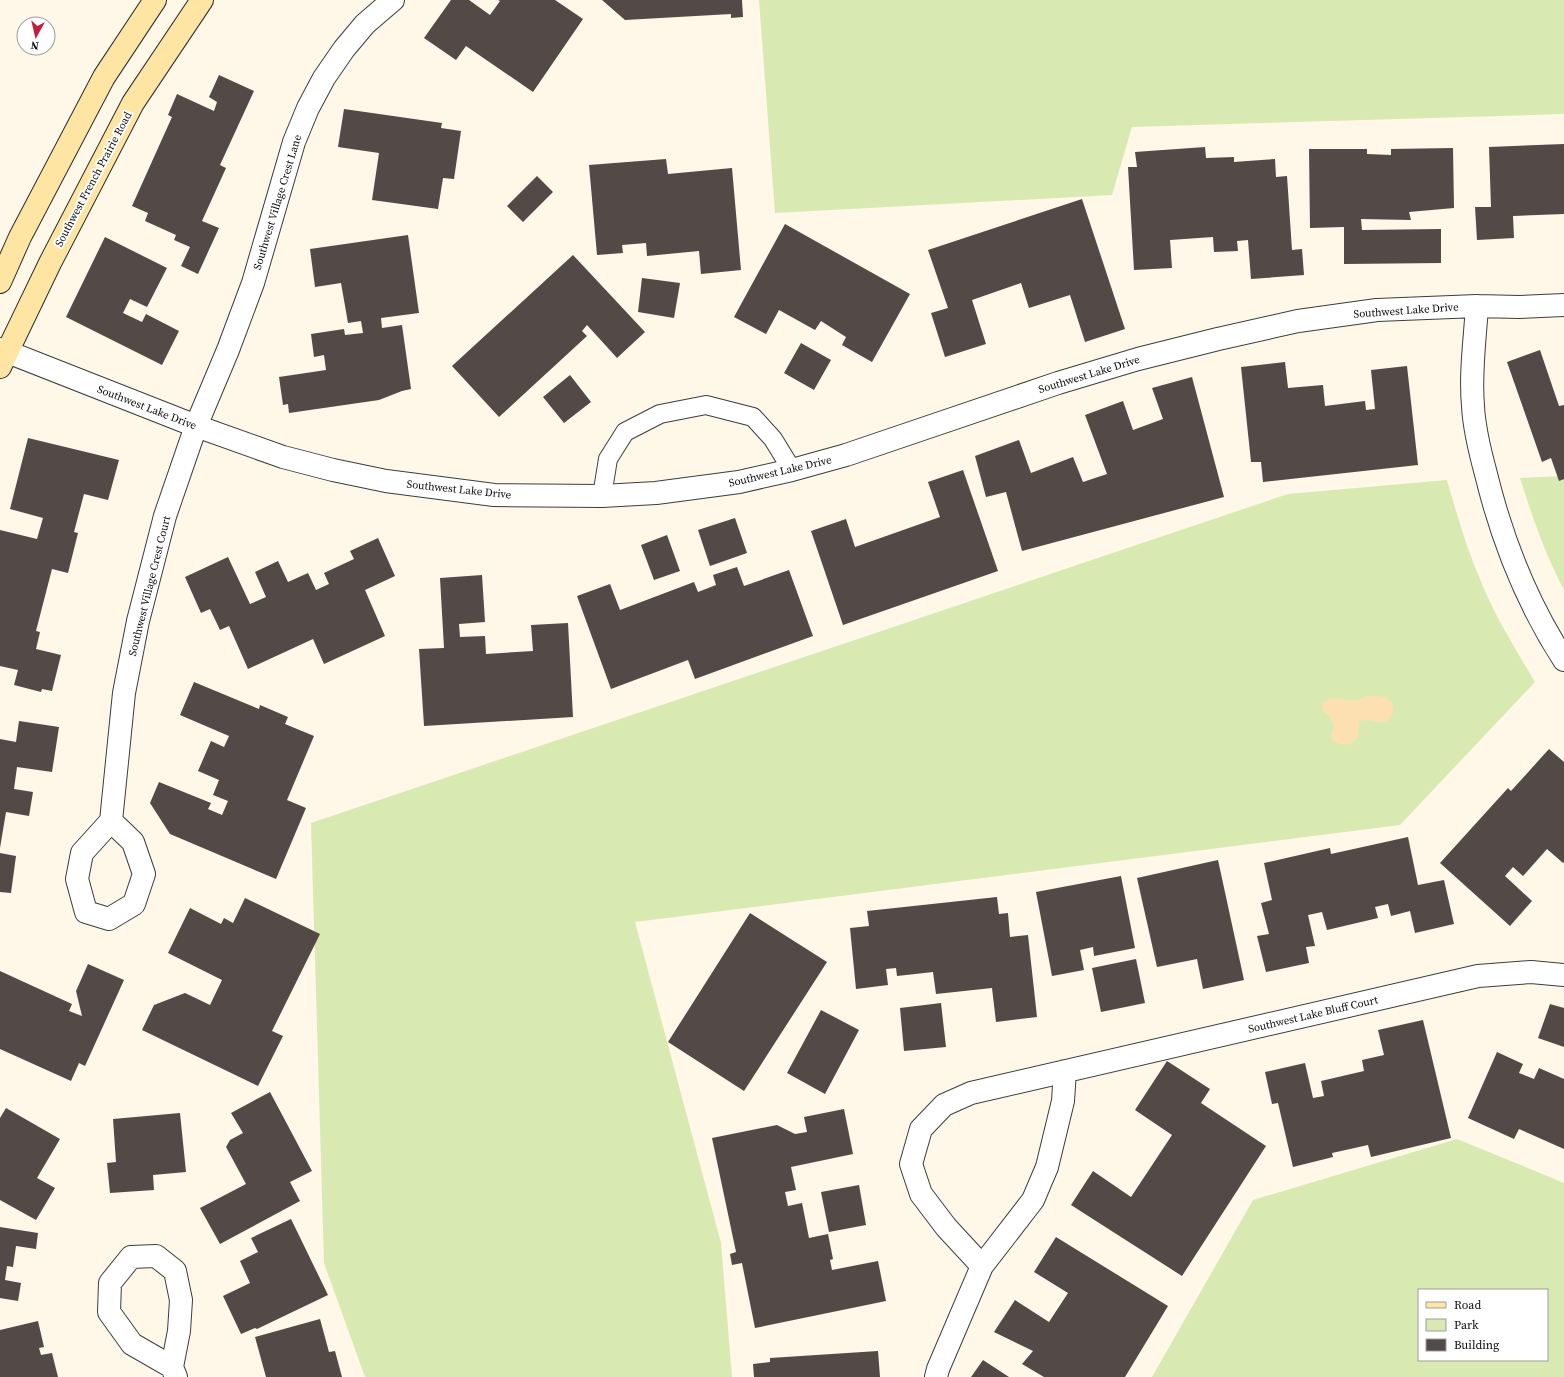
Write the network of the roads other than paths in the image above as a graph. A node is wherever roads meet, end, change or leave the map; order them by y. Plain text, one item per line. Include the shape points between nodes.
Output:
1 (155, 0) edge
2 (202, 0) edge
3 (393, 0) edge
4 (0, 282) edge
5 (1564, 305) edge
6 (1477, 306) junction
7 (2, 356) edge
8 (196, 426) junction
9 (792, 470) junction
10 (602, 496) junction
11 (1564, 660) edge
12 (111, 821) dead end
13 (1564, 975) edge
14 (1065, 1071) junction
15 (982, 1266) junction
16 (174, 1372) edge
17 (936, 1377) edge

1 - 4 street via 104,77 20,237
2 - 7 street, Southwest French Prairie Road via 133,103
3 - 8 street, Southwest Village Crest Lane via 365,24 344,50 324,78 308,108 294,142 252,283 228,350
5 - 6 street, Southwest Lake Drive
6 - 9 street, Southwest Lake Drive via 1377,310 1218,338 1138,358 846,455
6 - 11 street via 1473,405 1478,441 1495,510 1518,574 1547,634
7 - 8 street, Southwest Lake Drive
8 - 10 street, Southwest Lake Drive via 283,457 386,481 494,495
8 - 12 street, Southwest Village Crest Court via 165,516 138,621 124,693
9 - 10 street, Southwest Lake Drive via 739,482 656,493
9 - 10 lane via 773,439 753,417 706,405 660,414 625,432 608,459
13 - 14 street, Southwest Lake Bluff Court via 1531,972 1478,976
14 - 15 street via 1063,1101 1047,1167 1033,1200
14 - 15 street, Southwest Lake Bluff Court via 971,1093 944,1105 921,1129 911,1164 921,1194 946,1227
15 - 17 street
16 - 16 street via 181,1300 175,1271 156,1256 131,1257 110,1283 109,1312 132,1344

